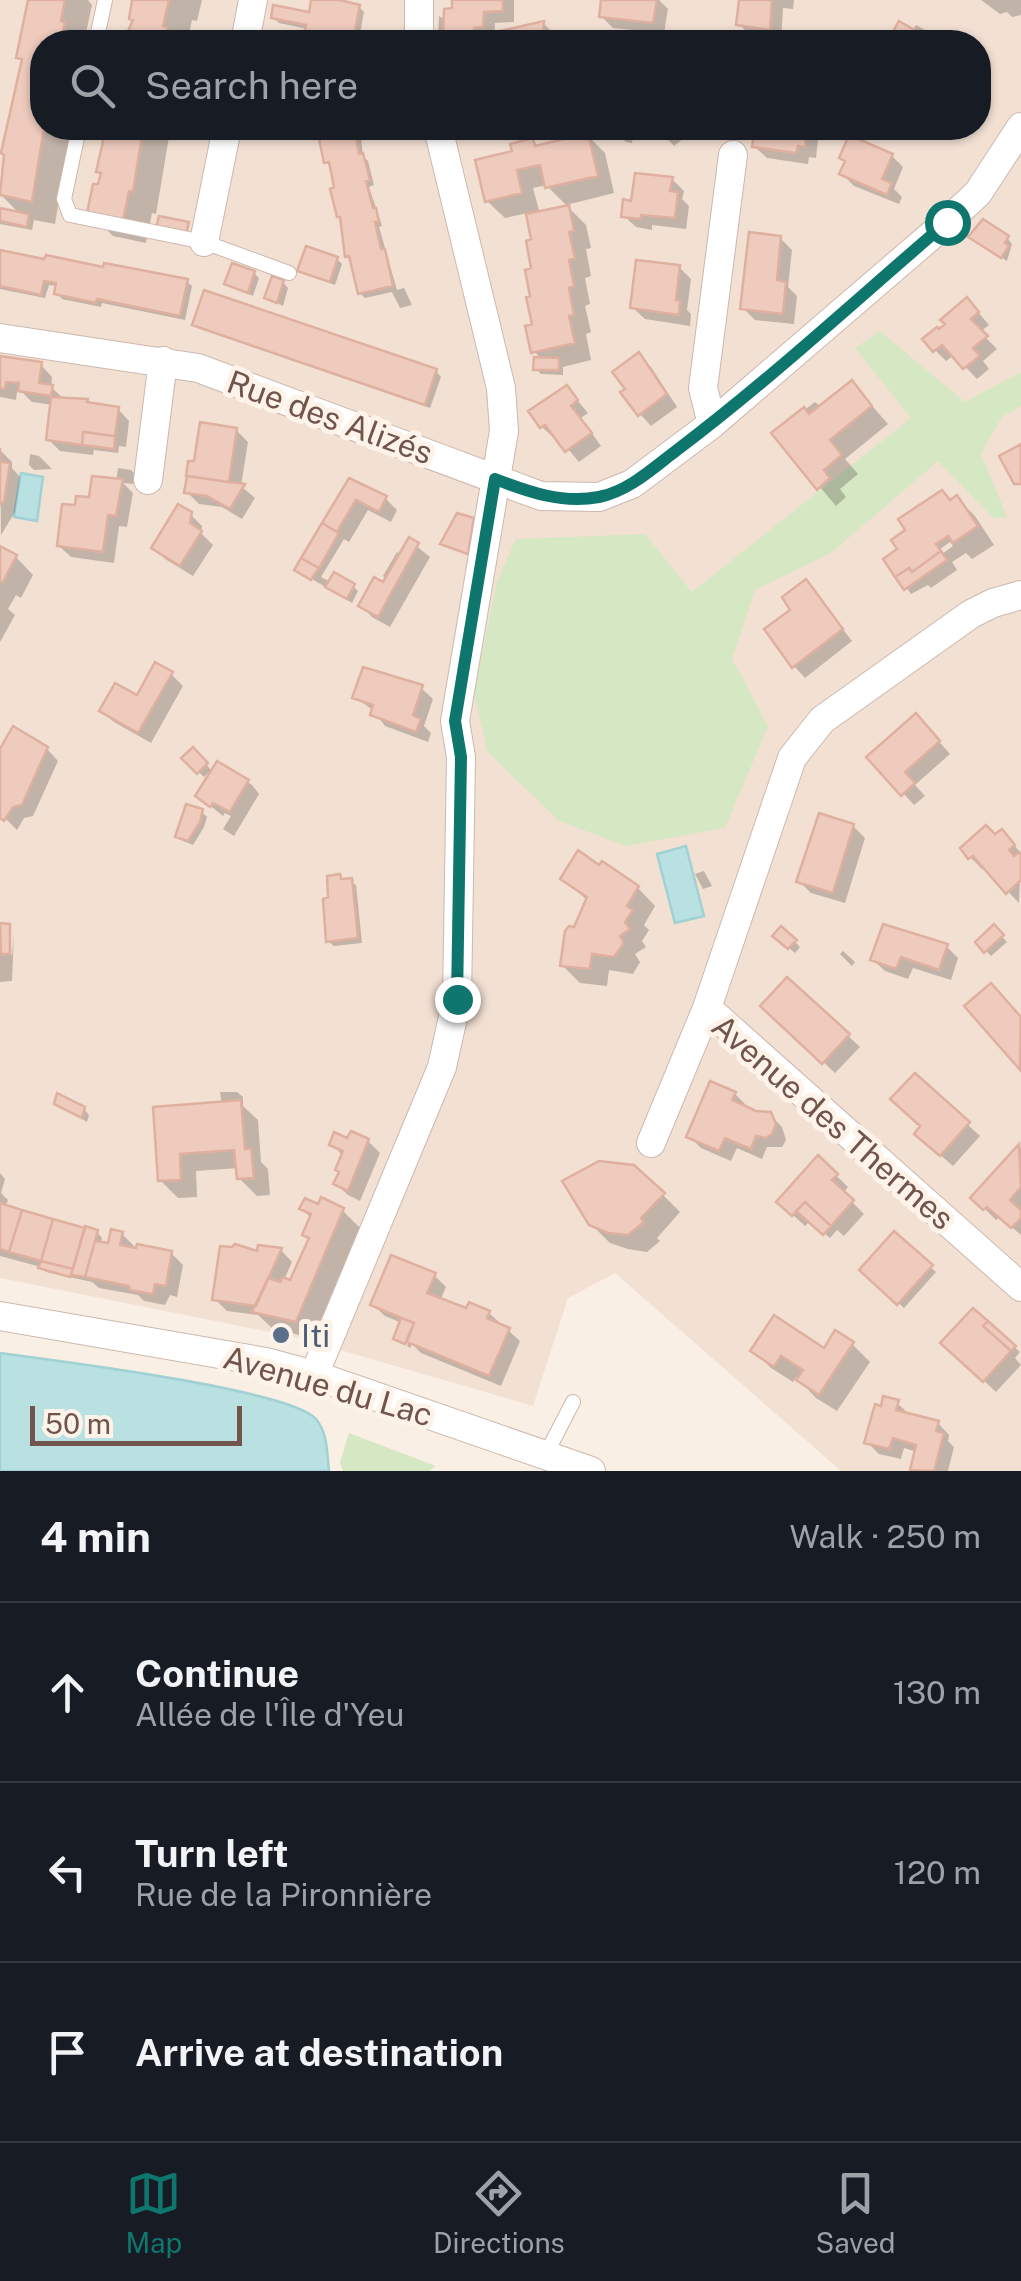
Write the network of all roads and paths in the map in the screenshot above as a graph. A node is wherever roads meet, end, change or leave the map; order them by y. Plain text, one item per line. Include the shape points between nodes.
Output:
1 (105, 0) edge
2 (253, 0) edge
3 (419, 0) edge
4 (99, 30) edge
5 (247, 30) edge
6 (419, 30) edge
7 (1021, 127) edge
8 (76, 140) edge
9 (225, 140) edge
10 (441, 140) edge
11 (733, 154) dead end
12 (204, 242) junction
13 (289, 273) dead end
14 (0, 338) edge
15 (163, 362) junction
16 (712, 424) junction
17 (495, 479) junction
18 (148, 480) dead end
19 (1021, 595) edge
20 (706, 1008) junction
21 (651, 1144) dead end
22 (1021, 1288) edge
23 (0, 1316) edge
24 (314, 1375) junction
25 (573, 1402) dead end
26 (546, 1454) junction
27 (591, 1471) edge

1 - 4 lane
2 - 5 street
3 - 6 street
7 - 16 street, Rue des Alizés via 978,193
8 - 12 lane via 64,199 70,215
9 - 12 street
10 - 17 street via 501,388 504,431
11 - 16 street via 702,388
12 - 13 lane
14 - 15 street, Rue des Alizés
15 - 17 street, Rue des Alizés via 198,368
15 - 18 street
16 - 17 street, Rue des Alizés via 632,484 598,497 541,496
17 - 24 street via 455,721 461,757 457,999 442,1067
19 - 20 street via 971,614 806,738 792,758
20 - 21 street, Avenue des Thermes
20 - 22 street, Avenue des Thermes
23 - 24 street, Avenue du Lac
24 - 26 street, Avenue du Lac
25 - 26 lane
26 - 27 street, Avenue du Lac

